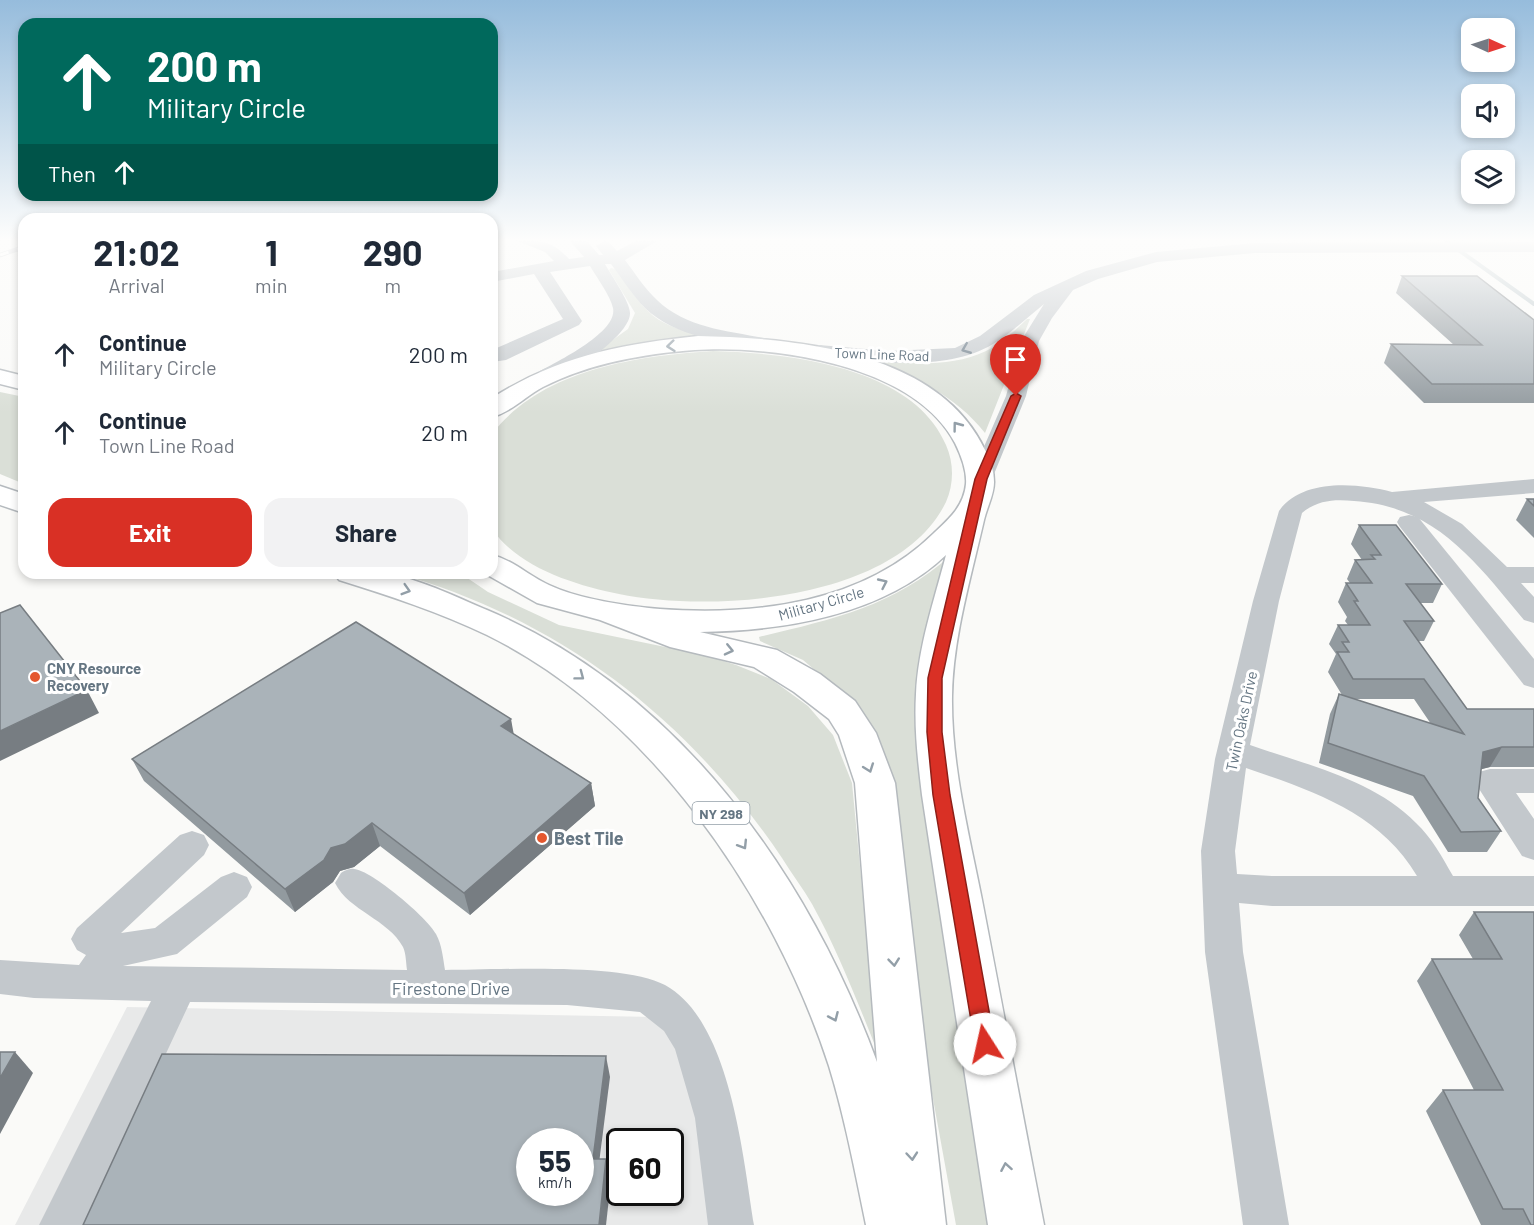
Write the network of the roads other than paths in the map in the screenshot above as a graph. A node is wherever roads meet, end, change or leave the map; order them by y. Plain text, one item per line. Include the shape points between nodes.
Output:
1 (558, 298) edge
2 (615, 298) edge
3 (647, 298) edge
4 (1044, 298) edge
5 (1058, 298) edge
6 (771, 345) junction
7 (819, 351) junction
8 (498, 357) edge
9 (547, 375) junction
10 (0, 379) edge
11 (18, 382) edge
12 (498, 401) edge
13 (1534, 486) edge
14 (0, 489) edge
15 (18, 492) edge
16 (0, 495) edge
17 (976, 496) junction
18 (18, 502) edge
19 (1401, 510) junction
20 (498, 568) edge
21 (1500, 575) junction
22 (1534, 575) edge
23 (369, 579) edge
24 (613, 614) junction
25 (1534, 614) edge
26 (1534, 678) edge
27 (1233, 750) junction
28 (1534, 781) edge
29 (192, 845) dead end
30 (1534, 846) edge
31 (353, 883) dead end
32 (234, 887) dead end
33 (1220, 887) junction
34 (1443, 891) junction
35 (1534, 891) edge
36 (112, 951) junction
37 (0, 976) edge
38 (88, 982) junction
39 (179, 985) junction
40 (428, 988) junction
41 (62, 1225) edge
42 (730, 1225) edge
43 (894, 1225) edge
44 (918, 1225) edge
45 (1016, 1225) edge
46 (1266, 1225) edge

1 - 8 street via 573,321
2 - 9 street via 622,310 621,319 610,335
3 - 6 street via 665,314 711,332
4 -> 7 street, Town Line Road via 987,340 958,353 899,357
5 - 17 street via 1030,341 1016,396
6 - 7 main road
6 -> 9 main road via 722,343 653,348
17 -> 7 main road via 965,438 942,408 899,379
9 - 12 main road
10 - 11 main road
13 - 19 street
14 - 15 main road
16 - 18 main road
24 -> 17 main road, Military Circle via 681,622 761,618 858,595 904,573 934,550
45 -> 17 main road via 934,732 935,678
19 - 21 street, Twin Oaks Drive via 1428,510 1442,518
19 - 26 street
19 - 27 street, Twin Oaks Drive via 1353,493 1318,495 1291,511 1266,601
20 - 24 main road, Military Circle via 540,593
21 - 22 street
21 - 25 street, Twin Oaks Drive
23 -> 43 main road, NY 298 via 468,611 568,666 668,749 729,822 784,910 837,1023 854,1068
24 -> 44 main road via 682,639 765,658 842,710 857,733 874,783
27 - 33 street, Twin Oaks Drive via 1218,851
27 - 34 street via 1337,789 1365,804 1401,830 1425,859
28 - 30 street via 1490,781
29 - 36 street via 90,939
31 - 40 street via 405,922 422,943
32 - 36 street via 164,943
33 - 34 street via 1272,891
33 - 46 street, Twin Oaks Drive via 1224,952
34 - 35 street
36 - 38 street
37 - 38 street, Firestone Drive
38 - 39 street, Firestone Drive
39 - 40 street, Firestone Drive
39 - 41 street
40 - 42 street, Firestone Drive via 632,992 652,998 678,1018 693,1043 716,1118

